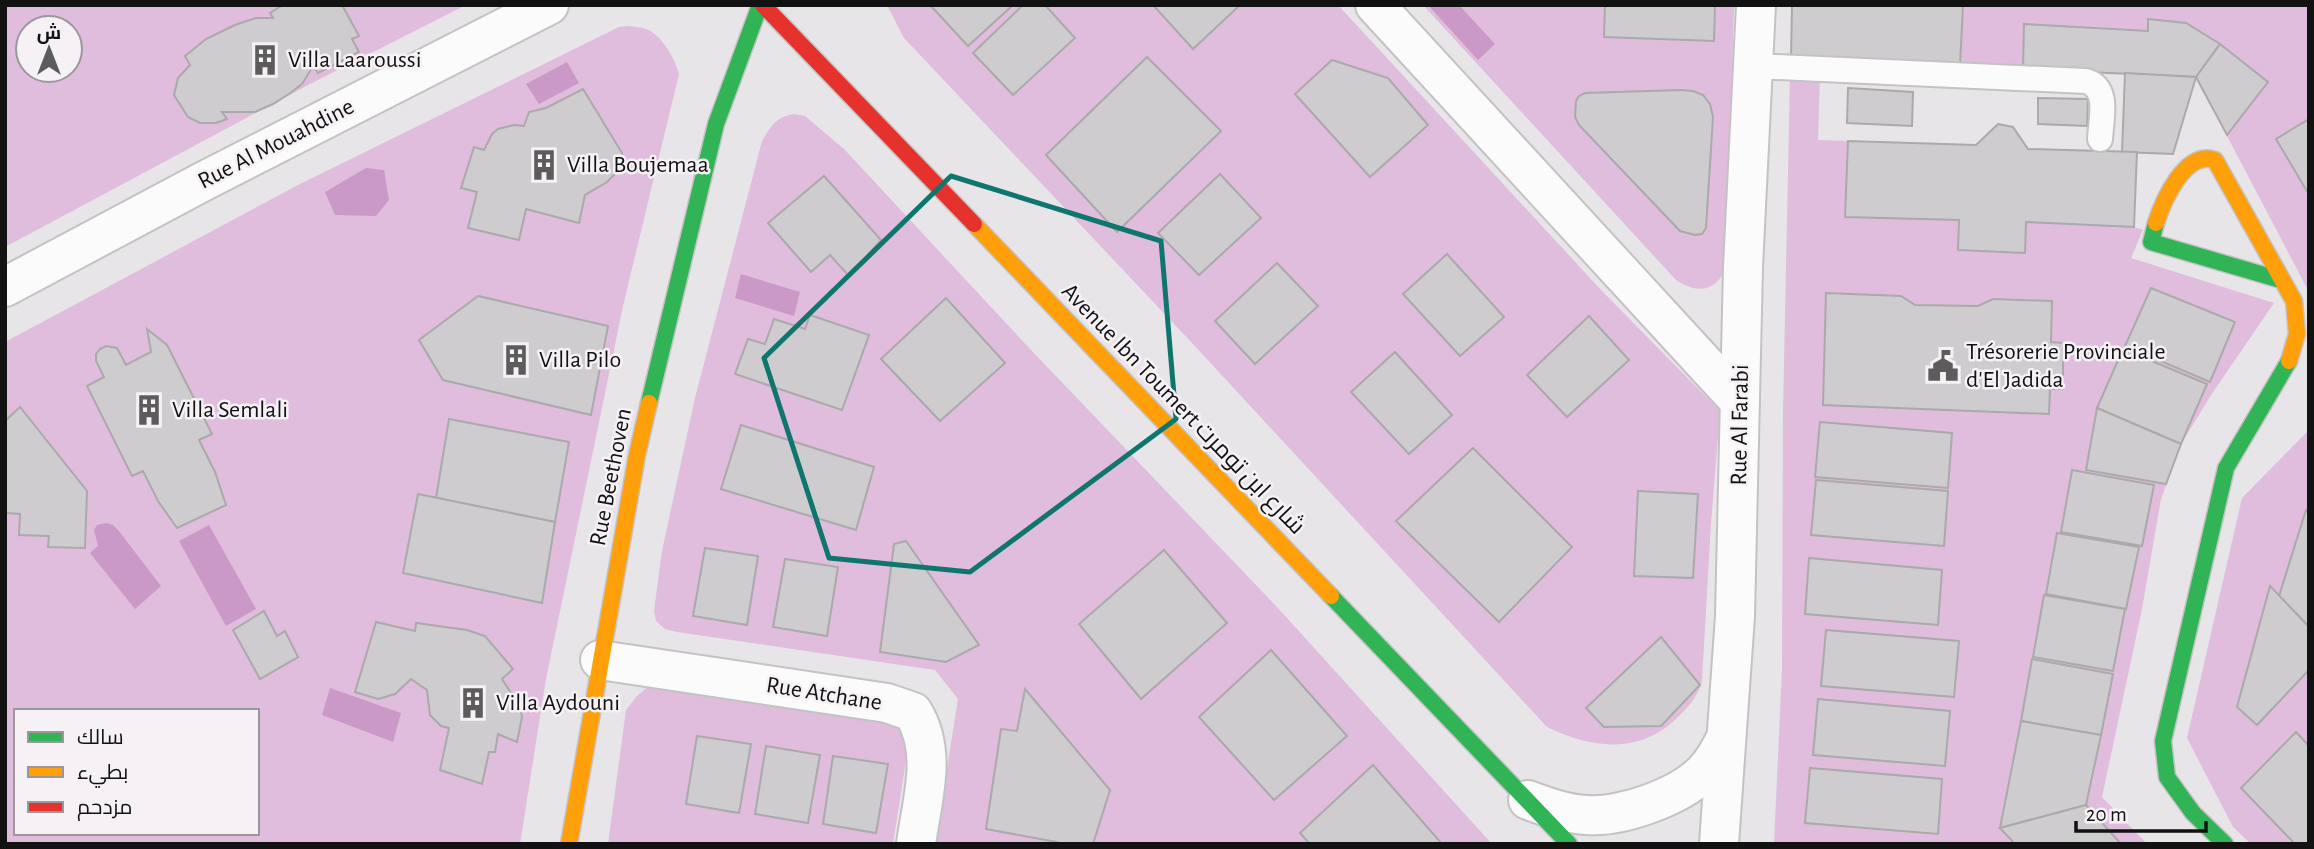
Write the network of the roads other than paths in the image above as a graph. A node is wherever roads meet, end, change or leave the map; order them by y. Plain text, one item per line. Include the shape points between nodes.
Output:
1 (549, 5) edge
2 (761, 5) edge
3 (1375, 5) edge
4 (1756, 5) edge
5 (1754, 66) junction
6 (2100, 139) dead end
7 (2281, 280) junction
8 (5, 287) edge
9 (1740, 402) junction
10 (600, 660) junction
11 (1726, 738) junction
12 (1528, 800) junction
13 (569, 844) edge
14 (916, 844) edge
15 (1569, 844) edge
16 (1719, 844) edge
17 (2225, 844) edge

1 - 8 street, Rue Al Mouahdine
2 - 10 street, Rue Beethoven via 716,124 685,250 632,478
2 - 12 street, Avenue Ibn Toumert شارع ابن تومرت
3 - 9 street
4 - 5 street, Rue Al Farabi
5 - 6 lane via 2086,81 2102,93
5 - 9 street, Rue Al Farabi
7 - 7 street via 2215,160 2204,157 2190,165 2166,198 2151,242
7 - 17 street via 2294,301 2297,334 2288,366 2226,468 2163,741 2167,777 2193,813
9 - 11 street, Rue Al Farabi via 1735,616
10 - 13 street, Rue Beethoven
10 - 14 street, Rue Atchane via 887,703 913,712 922,726 928,759
11 - 12 street via 1708,768 1654,802 1587,816
11 - 16 street, Rue Al Farabi
12 - 15 street, Avenue Ibn Toumert شارع ابن تومرت

